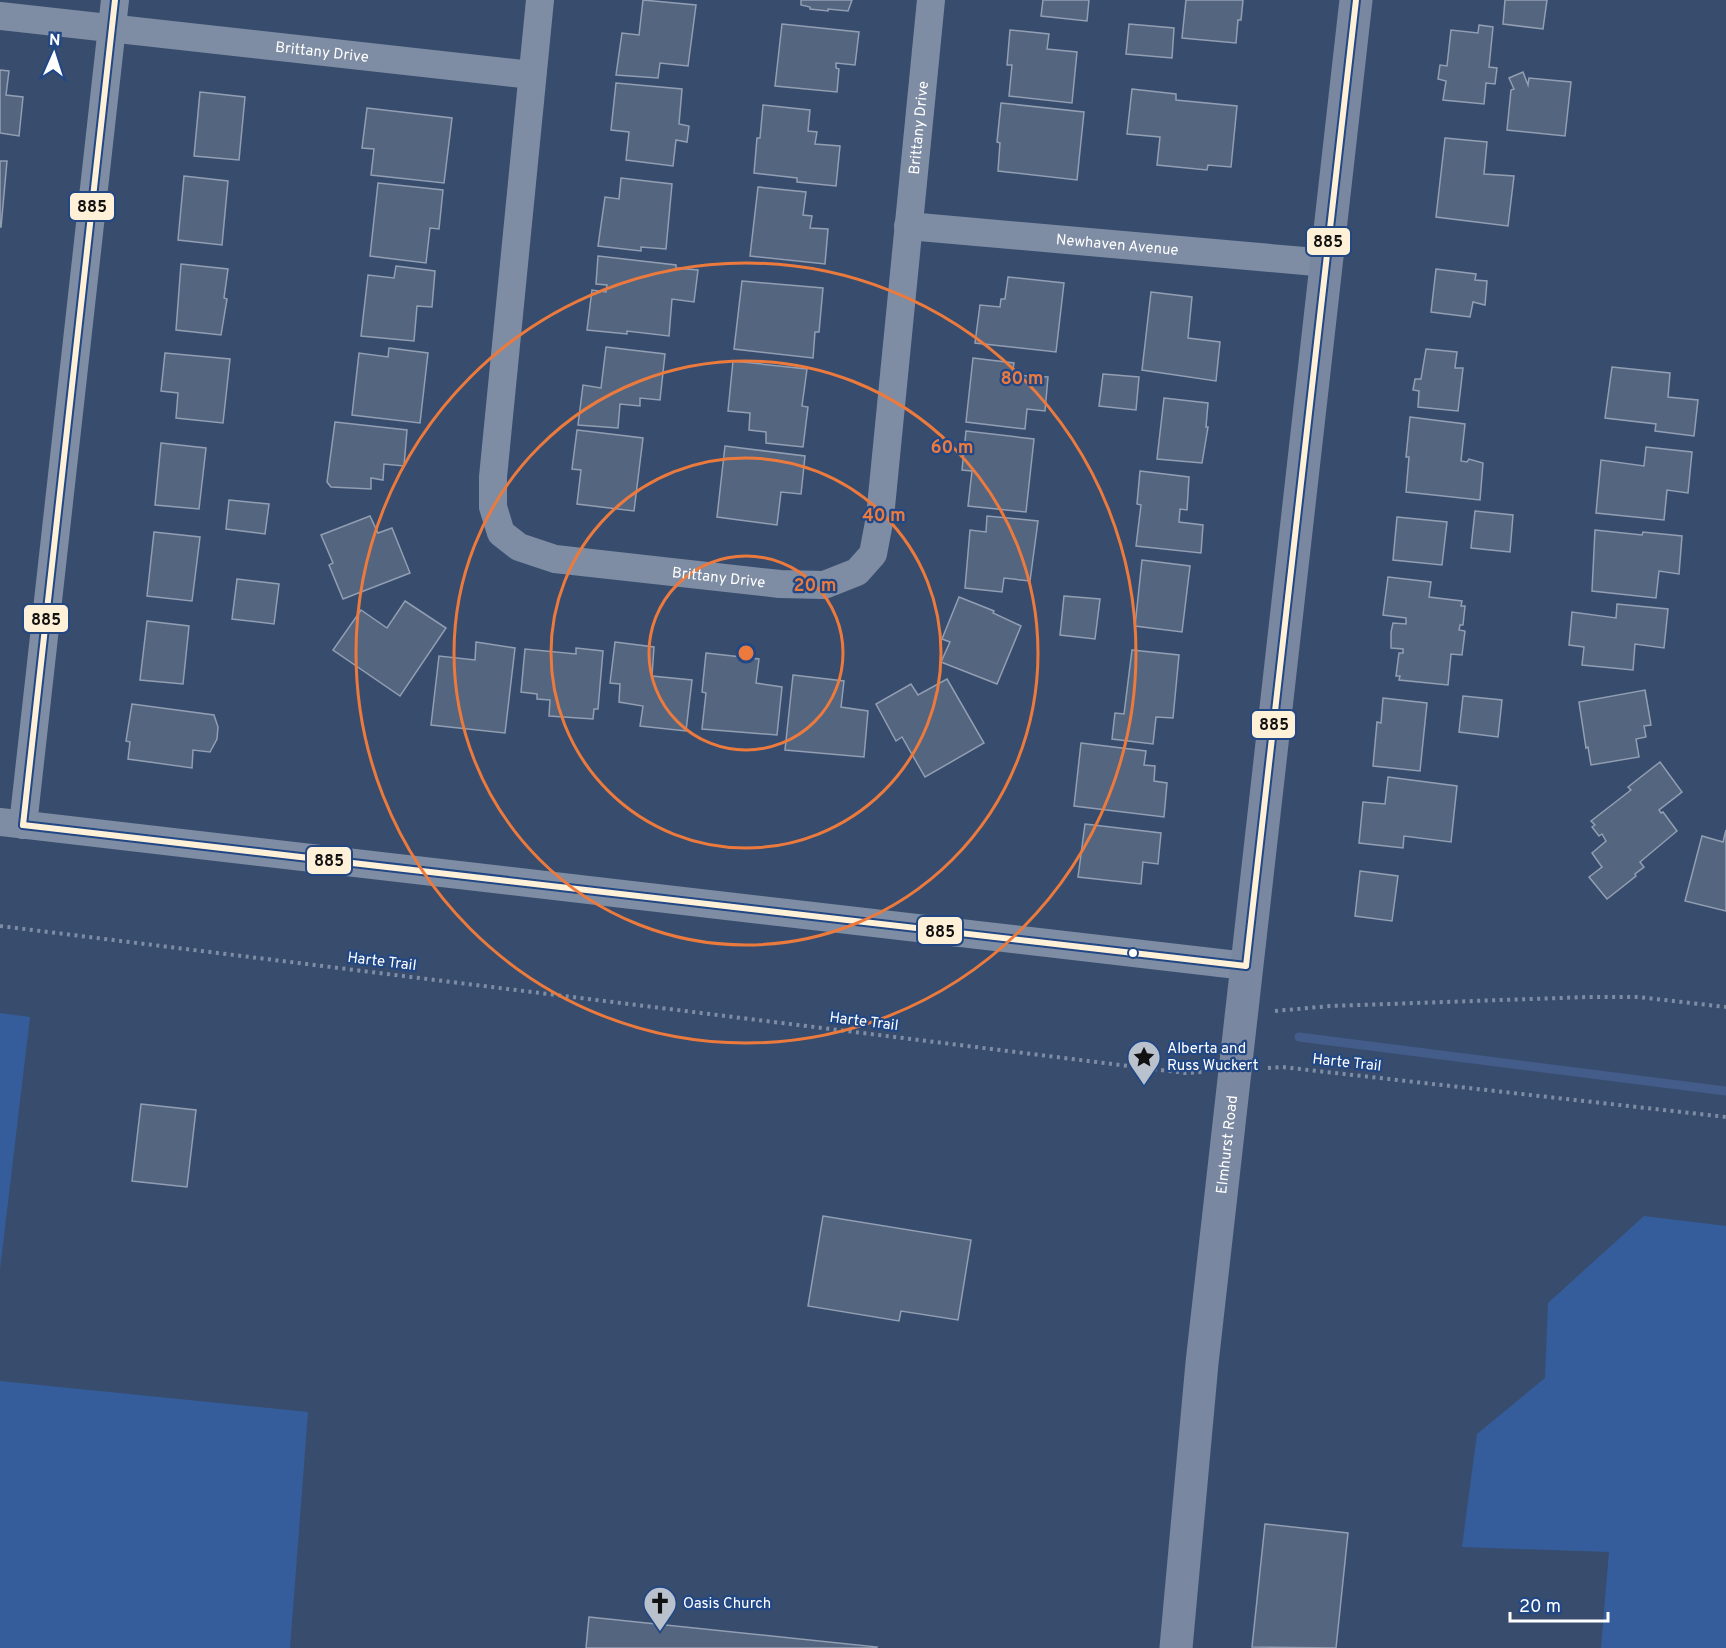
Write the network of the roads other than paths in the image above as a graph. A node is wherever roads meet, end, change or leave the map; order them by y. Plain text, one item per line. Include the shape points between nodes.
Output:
1 (115, 0) edge
2 (540, 0) edge
3 (931, 0) edge
4 (1356, 0) edge
5 (0, 16) edge
6 (112, 28) junction
7 (532, 75) junction
8 (908, 226) junction
9 (1327, 263) junction
10 (12, 823) edge
11 (1246, 966) junction
12 (1176, 1648) edge

1 - 6 street
2 - 7 street, Brittany Drive
3 - 8 street, Brittany Drive
4 - 9 street, Elmhurst Road
5 - 6 street, Brittany Drive
6 - 7 street, Brittany Drive
6 - 10 street
7 - 8 street, Brittany Drive via 493,477 493,507 501,533 519,547 555,558 780,584 824,585 857,572 873,554 880,517
8 - 9 street, Newhaven Avenue
9 - 11 street, Elmhurst Road
10 - 11 street
11 - 12 street, Elmhurst Road via 1202,1363

